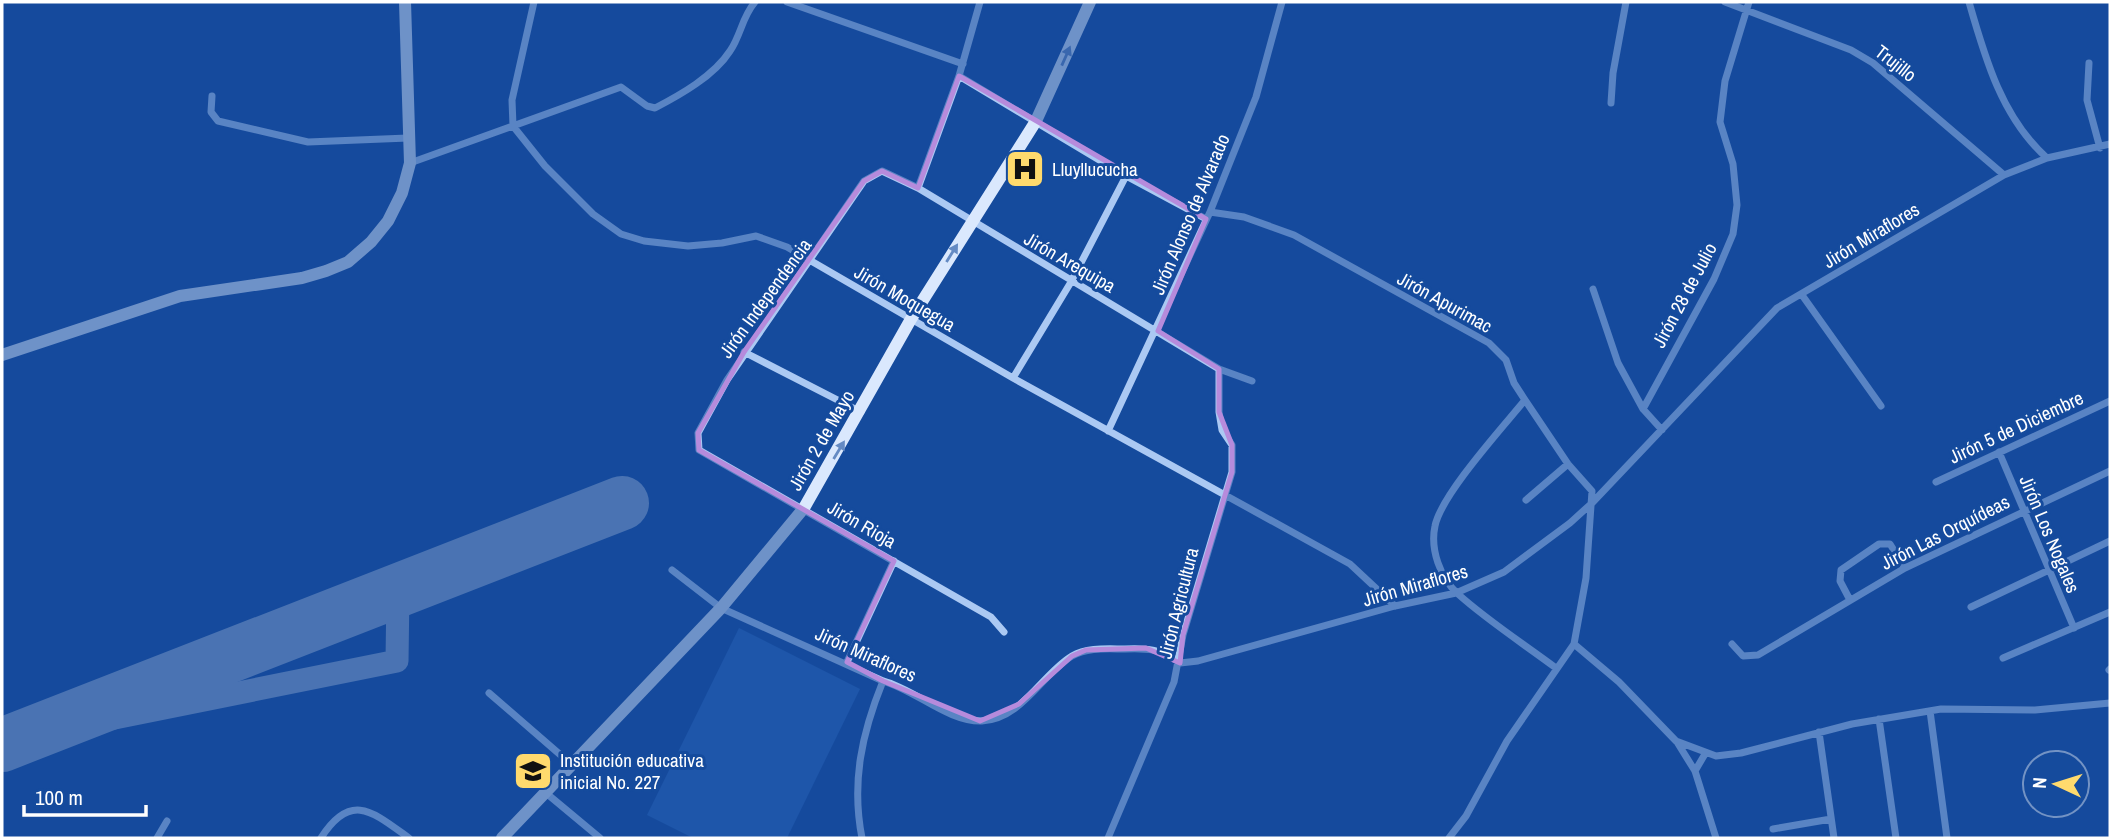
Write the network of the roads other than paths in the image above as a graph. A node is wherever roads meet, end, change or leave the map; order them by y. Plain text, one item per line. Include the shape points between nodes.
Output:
1 (405, 2) edge
2 (534, 2) edge
3 (755, 2) edge
4 (787, 2) edge
5 (980, 2) edge
6 (1089, 2) edge
7 (1282, 2) edge
8 (1626, 2) edge
9 (1725, 2) edge
10 (1969, 2) edge
11 (1748, 5) edge
12 (2088, 63) dead end
13 (963, 64) junction
14 (960, 76) junction
15 (212, 96) dead end
16 (1611, 103) dead end
17 (1036, 121) junction
18 (513, 126) junction
19 (408, 138) junction
20 (2110, 144) edge
21 (2100, 148) junction
22 (2047, 158) junction
23 (410, 163) junction
24 (873, 173) joint
25 (2004, 175) junction
26 (1126, 176) junction
27 (918, 188) junction
28 (1208, 215) junction
29 (971, 223) junction
30 (810, 262) junction
31 (1071, 282) junction
32 (1593, 289) dead end
33 (1802, 295) junction
34 (911, 319) junction
35 (1158, 331) junction
36 (744, 352) junction
37 (2, 355) edge
38 (1219, 369) junction
39 (1013, 378) junction
40 (1252, 382) dead end
41 (1525, 400) junction
42 (2110, 401) edge
43 (1881, 406) dead end
44 (1643, 408) junction
45 (861, 412) junction
46 (1662, 430) junction
47 (1108, 431) junction
48 (699, 450) joint
49 (1998, 452) junction
50 (1568, 464) junction
51 (2110, 471) edge
52 (1936, 482) dead end
53 (1226, 496) junction
54 (1526, 499) dead end
55 (1592, 503) junction
56 (804, 508) junction
57 (2024, 510) junction
58 (2110, 541) edge
59 (894, 561) junction
60 (1905, 568) junction
61 (672, 570) dead end
62 (2048, 571) junction
63 (1456, 593) junction
64 (1850, 600) junction
65 (1395, 606) junction
66 (1970, 607) dead end
67 (721, 608) junction
68 (2110, 612) edge
69 (2074, 628) junction
70 (1004, 632) dead end
71 (1574, 644) junction
72 (1732, 644) dead end
73 (2003, 659) dead end
74 (847, 662) junction
75 (1180, 663) junction
76 (1556, 668) junction
77 (883, 681) junction
78 (489, 693) dead end
79 (2110, 703) edge
80 (1930, 711) junction
81 (1879, 719) junction
82 (1819, 732) junction
83 (1676, 741) junction
84 (1704, 754) junction
85 (573, 765) junction
86 (1695, 771) junction
87 (546, 793) junction
88 (1831, 819) junction
89 (167, 821) dead end
90 (1773, 830) dead end
91 (506, 837) edge
92 (157, 838) edge
93 (321, 838) edge
94 (409, 838) edge
95 (600, 838) edge
96 (862, 838) edge
97 (1108, 838) edge
98 (1449, 838) edge
99 (1715, 838) edge
100 (1834, 838) edge
101 (1896, 838) edge
102 (1947, 838) edge

1 - 19 main road
2 - 18 street via 512,100
3 - 18 street via 730,52 702,79 655,108 621,87
4 - 13 street
5 - 13 street
17 -> 6 main road, Jirón 2 de Mayo
7 - 28 street, Jirón Alonso de Alvarado via 1256,97
8 - 16 street
9 - 11 street, Trujillo
10 - 22 street via 1999,89 2016,122
11 - 25 street, Trujillo via 1873,63
11 - 44 street, Jirón 28 de Julio via 1725,81 1720,122 1734,164 1737,205 1733,233 1714,279
12 - 21 street via 2087,100
13 - 14 street
14 - 17 street, Jirón Apurimac
14 - 27 street
15 - 19 street via 211,112 218,121 308,142
17 - 26 street, Jirón Apurimac
17 - 29 main road, Jirón 2 de Mayo
18 - 23 street
18 - 30 street, Jirón Moquegua via 545,166 593,214 621,234 688,246 756,236 787,247
19 - 23 main road
20 - 21 street, Jirón Miraflores
21 - 22 street, Jirón Miraflores
22 - 25 street, Jirón Miraflores
23 - 37 main road via 388,221 348,262 302,278 180,296
24 - 27 street, Jirón Arequipa via 882,171
24 - 30 street, Jirón Independencia
25 - 33 street, Jirón Miraflores
26 - 28 street, Jirón Apurimac
26 - 31 street
27 - 29 street, Jirón Arequipa
28 - 35 street, Jirón Alonso de Alvarado
28 - 41 street, Jirón Apurimac via 1244,217 1294,235 1489,343 1506,360
29 - 31 street, Jirón Arequipa
34 -> 29 main road, Jirón 2 de Mayo
30 - 34 street, Jirón Moquegua
30 - 36 street, Jirón Independencia
31 - 35 street, Jirón Arequipa
31 - 39 street
32 - 44 street via 1618,363
33 - 43 street
33 - 46 street, Jirón Miraflores via 1777,308
34 - 39 street, Jirón Moquegua
34 - 45 main road, Jirón 2 de Mayo
35 - 38 street, Jirón Arequipa
35 - 47 street, Jirón Alonso de Alvarado
36 - 45 street
36 - 48 street, Jirón Independencia via 698,433
38 - 40 street, Jirón Arequipa
38 - 53 street, Jirón Agricultura via 1222,430 1232,445
39 - 47 street, Jirón Moquegua
41 - 50 street, Jirón Apurimac
41 - 63 street via 1471,466 1435,524 1437,559
42 - 49 street, Jirón 5 de Diciembre
44 - 46 street
56 -> 45 main road, Jirón 2 de Mayo
46 - 55 street, Jirón Miraflores
47 - 53 street, Jirón Moquegua
48 - 56 street, Jirón Rioja
49 - 52 street, Jirón 5 de Diciembre
49 - 57 street, Jirón Los Nogales
50 - 54 street
50 - 55 street, Jirón Apurimac via 1592,491
51 - 57 street, Jirón Las Orquídeas
53 - 65 street, Jirón Moquegua via 1350,564
53 - 75 street, Jirón Agricultura via 1183,635
55 - 63 street, Jirón Miraflores via 1504,572
55 - 71 street via 1586,578
56 - 59 street, Jirón Rioja
56 - 67 main road, Jirón 2 de Mayo
57 - 60 street, Jirón Las Orquídeas
57 - 62 street, Jirón Los Nogales
58 - 62 street
59 - 70 street, Jirón Rioja via 991,617
59 - 74 street
60 - 64 street, Jirón Las Orquídeas
60 - 64 street via 1890,544 1879,544 1841,570 1840,581
61 - 67 street, Jirón Miraflores
62 - 66 street
62 - 69 street, Jirón Los Nogales
63 - 65 street, Jirón Miraflores
63 - 76 street
64 - 72 street, Jirón Las Orquídeas via 1755,656 1743,656
65 - 75 street, Jirón Miraflores via 1250,649
67 - 74 street, Jirón Miraflores
67 - 85 main road, Jirón 2 de Mayo
68 - 69 street
69 - 73 street
71 - 76 street
71 - 83 street
74 - 77 street, Jirón Miraflores
75 - 77 street, Jirón Miraflores via 1171,655 1146,648 1086,650 1072,656 1019,704 980,721
75 - 97 street, Jirón Agricultura
76 - 98 street
77 - 96 street via 861,745 856,803
78 - 85 street
79 - 80 street via 2071,709
80 - 81 street
80 - 102 street
81 - 82 street
81 - 101 street
82 - 84 street via 1741,753
82 - 88 street
83 - 84 street
83 - 86 street
84 - 86 street
85 - 87 main road, Jirón 2 de Mayo
86 - 99 street
87 - 91 main road, Jirón 2 de Mayo
87 - 95 street
88 - 90 street
88 - 100 street
89 - 92 street
93 - 94 street via 335,817 350,811 377,815

